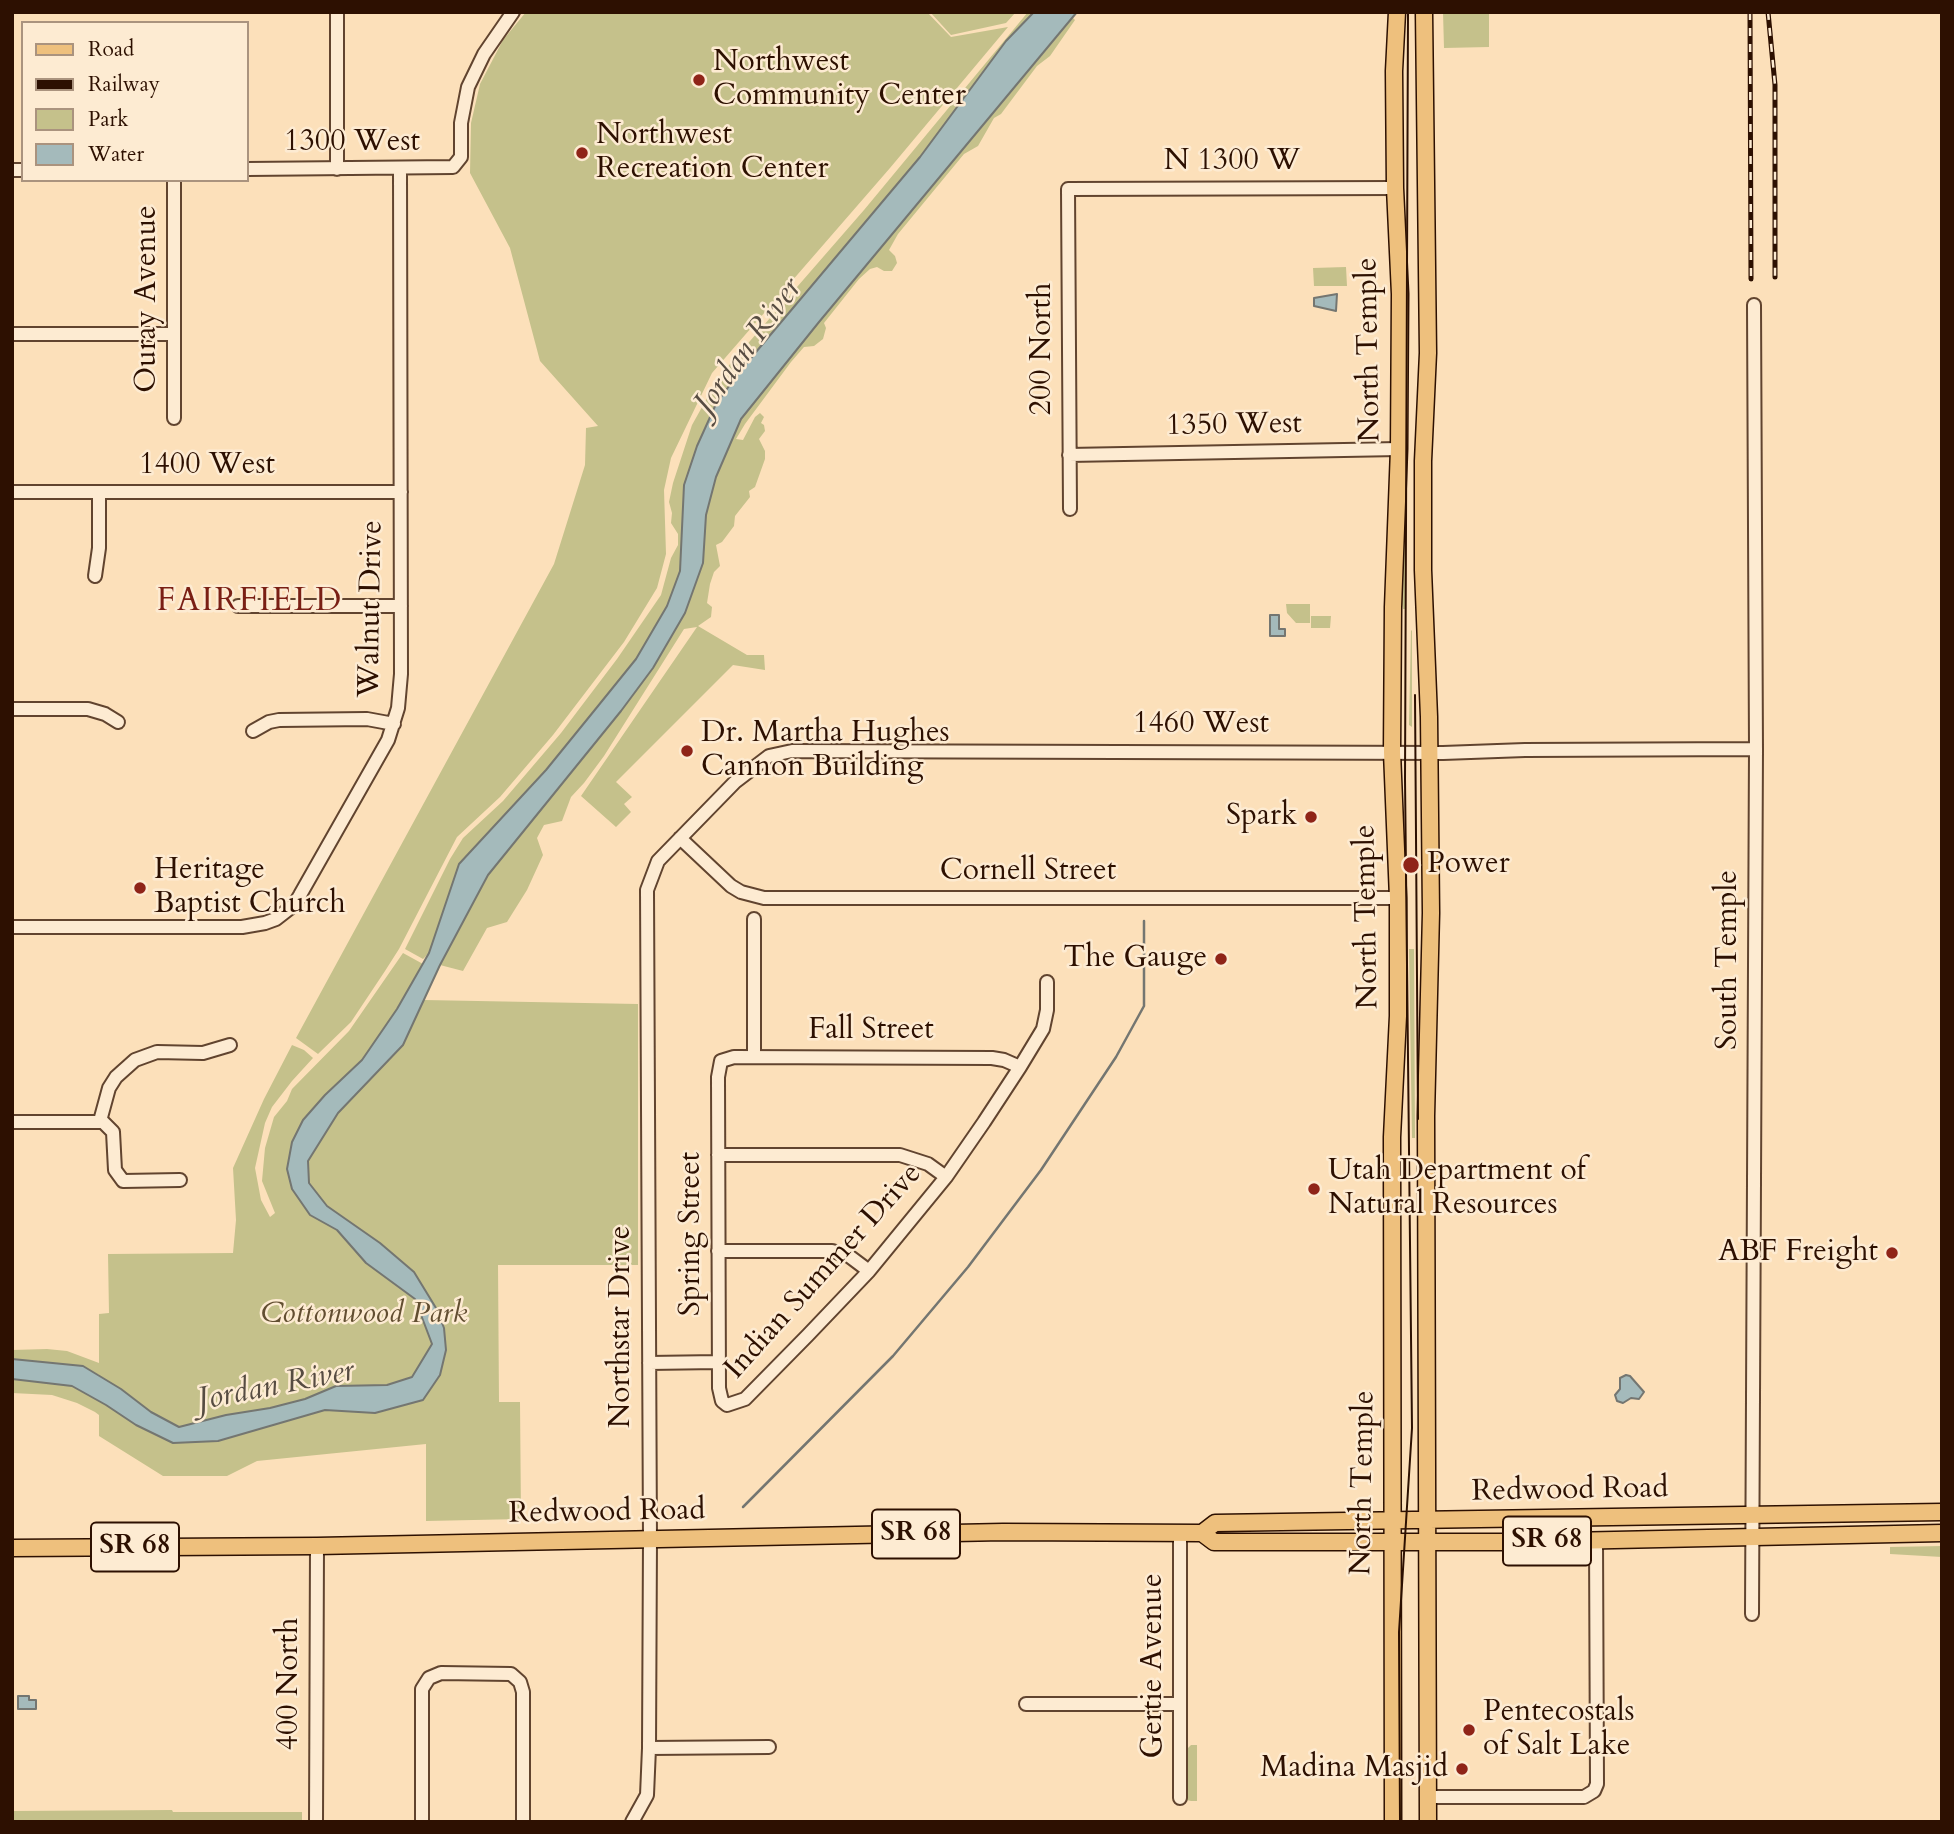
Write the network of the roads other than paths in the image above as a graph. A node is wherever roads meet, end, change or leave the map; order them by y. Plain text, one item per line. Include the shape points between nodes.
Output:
1 (337, 12) edge
2 (513, 12) edge
3 (1397, 12) edge
4 (1424, 12) edge
5 (248, 169) edge
6 (337, 169) junction
7 (400, 169) junction
8 (174, 182) edge
9 (1395, 188) junction
10 (1068, 189) joint
11 (1754, 305) dead end
12 (12, 334) edge
13 (174, 334) junction
14 (174, 418) dead end
15 (1399, 449) junction
16 (1069, 455) junction
17 (12, 492) edge
18 (99, 492) junction
19 (401, 492) junction
20 (1070, 509) dead end
21 (94, 576) dead end
22 (238, 606) dead end
23 (401, 607) junction
24 (12, 709) edge
25 (118, 722) dead end
26 (394, 723) junction
27 (253, 731) dead end
28 (1756, 749) junction
29 (1392, 752) junction
30 (1430, 752) junction
31 (680, 838) junction
32 (1398, 898) junction
33 (754, 919) dead end
34 (12, 927) edge
35 (1047, 982) dead end
36 (230, 1045) dead end
37 (754, 1057) junction
38 (721, 1061) joint
39 (1020, 1068) junction
40 (100, 1121) junction
41 (12, 1122) edge
42 (718, 1155) junction
43 (946, 1177) junction
44 (180, 1180) dead end
45 (718, 1251) junction
46 (869, 1271) junction
47 (719, 1362) junction
48 (649, 1363) junction
49 (727, 1405) joint
50 (1942, 1512) edge
51 (1754, 1516) junction
52 (1393, 1521) junction
53 (1426, 1521) junction
54 (1180, 1533) junction
55 (1202, 1533) junction
56 (1942, 1533) edge
57 (1754, 1536) junction
58 (650, 1540) junction
59 (1596, 1540) junction
60 (1392, 1541) junction
61 (1426, 1542) junction
62 (317, 1546) junction
63 (12, 1548) edge
64 (1752, 1614) dead end
65 (1026, 1704) dead end
66 (1180, 1704) junction
67 (769, 1747) dead end
68 (649, 1748) junction
69 (1427, 1797) junction
70 (1180, 1798) dead end
71 (316, 1822) edge
72 (422, 1822) edge
73 (523, 1822) edge
74 (632, 1822) edge
75 (1392, 1822) edge
76 (1427, 1822) edge

1 - 6 street
2 - 7 street, 1300 West via 468,87 457,164
3 - 9 main road, North Temple
4 - 30 main road, North Temple via 1428,353 1423,570
5 - 6 street, 1300 West
6 - 7 street, 1300 West
7 - 19 street, Walnut Drive
8 - 13 street, Ouray Avenue
9 - 10 street, N 1300 W
9 - 15 main road, North Temple
10 - 16 street, 200 North
11 - 28 street, South Temple
12 - 13 street
13 - 14 street, Ouray Avenue
15 - 16 street, 1350 West
15 - 29 main road, North Temple
16 - 20 street, 200 North
17 - 18 street, 1400 West
18 - 19 street, 1400 West
18 - 21 street
19 - 23 street, Walnut Drive
22 - 23 street
23 - 26 street, Walnut Drive via 400,691
24 - 25 street via 88,709
26 - 27 street via 279,720
26 - 34 street, Walnut Drive via 294,905 276,919 242,927
28 - 30 street, 1460 West
28 - 51 street, South Temple
29 - 30 street, 1460 West
29 - 31 street, 1460 West via 780,752 758,762
29 - 32 main road, North Temple
30 - 53 main road, North Temple
31 - 32 street, Cornell Street via 731,886 764,898
31 - 48 street, Northstar Drive via 653,870 646,900
32 - 52 main road, North Temple via 1392,1137
33 - 37 street
35 - 39 street, Indian Summer Drive via 1045,1023
36 - 40 street via 211,1052 157,1052 135,1060 109,1088
37 - 38 street, Fall Street
37 - 39 street, Fall Street via 992,1058
38 - 42 street, Spring Street
39 - 43 street, Indian Summer Drive
40 - 41 street
40 - 44 street via 113,1132 115,1170 123,1181
42 - 43 street via 900,1155 928,1164
42 - 45 street, Spring Street
43 - 46 street, Indian Summer Drive
45 - 46 street via 832,1251 849,1256
45 - 47 street, Spring Street
46 - 49 street, Indian Summer Drive via 745,1399
47 - 48 street
47 - 49 street, Spring Street via 720,1394
48 - 58 street, Northstar Drive
50 - 51 main road, Redwood Road / SR 68
51 - 53 main road, Redwood Road / SR 68
51 - 57 street, South Temple
52 - 53 main road, Redwood Road / SR 68
52 - 55 main road, Redwood Road / SR 68 via 1215,1523
52 - 60 main road, North Temple
53 - 61 main road, North Temple
54 - 55 main road, Redwood Road / SR 68
54 - 58 main road, Redwood Road / SR 68 via 988,1532
54 - 66 street, Gertie Avenue
55 - 60 main road, Redwood Road / SR 68 via 1214,1542
56 - 57 main road, Redwood Road / SR 68
57 - 59 main road, Redwood Road / SR 68
57 - 64 street, South Temple
58 - 62 main road, Redwood Road / SR 68
58 - 68 street, Northstar Drive
59 - 61 main road, Redwood Road / SR 68
59 - 69 street via 1597,1784 1591,1794
60 - 61 main road, Redwood Road / SR 68
60 - 75 main road, North Temple
61 - 69 main road, North Temple
62 - 63 main road, Redwood Road / SR 68
62 - 71 street, 400 North
65 - 66 street
66 - 70 street, Gertie Avenue
67 - 68 street
68 - 74 street, Northstar Drive via 646,1795
69 - 76 main road, North Temple
72 - 73 street via 422,1693 425,1682 441,1673 508,1674 518,1679 523,1692

